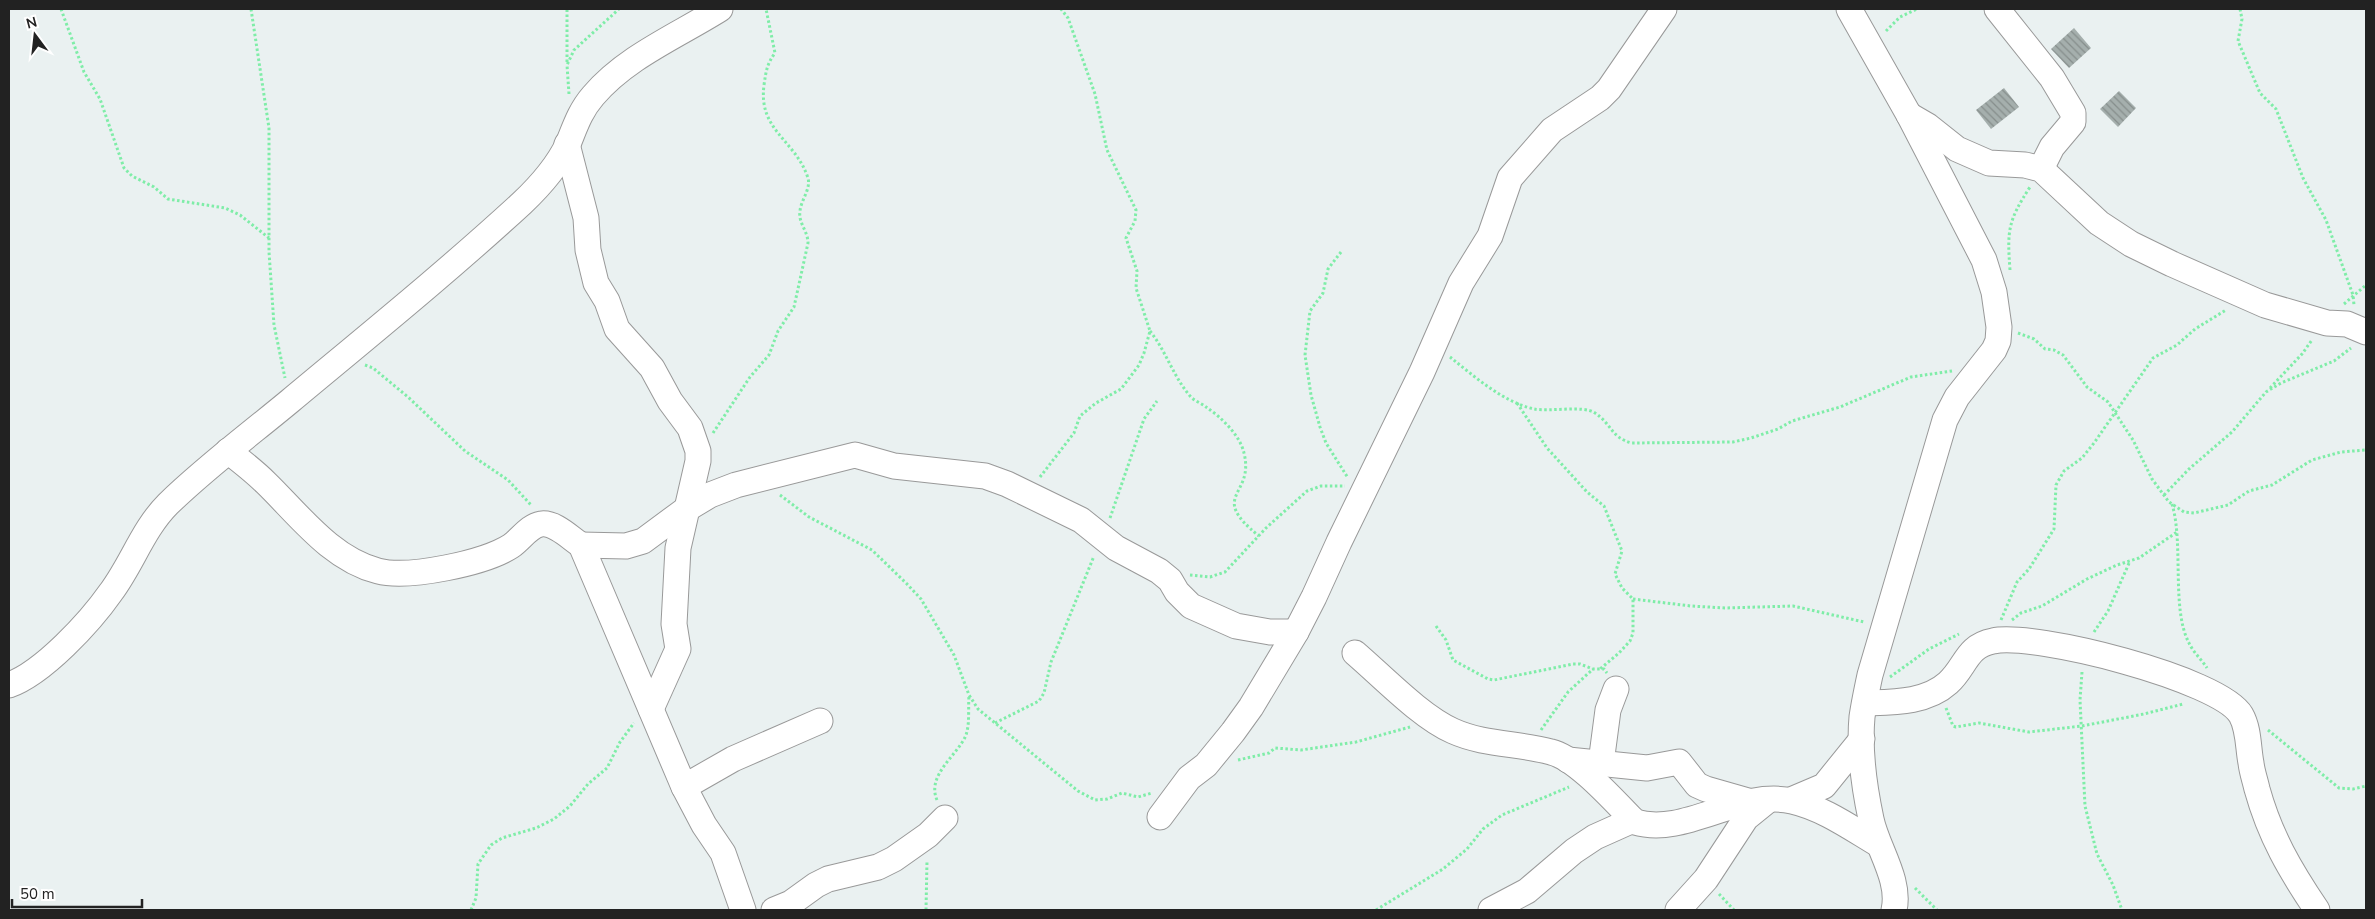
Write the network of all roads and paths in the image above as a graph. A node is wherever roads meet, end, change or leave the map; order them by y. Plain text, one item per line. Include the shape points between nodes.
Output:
1 (61, 9) edge
2 (251, 9) edge
3 (568, 9) edge
4 (619, 9) edge
5 (720, 9) edge
6 (766, 9) edge
7 (1061, 9) edge
8 (1664, 9) edge
9 (1850, 9) edge
10 (1917, 9) edge
11 (1997, 9) edge
12 (2240, 9) edge
13 (1872, 48) junction
14 (567, 65) junction
15 (1908, 115) junction
16 (577, 118) junction
17 (567, 144) junction
18 (2041, 169) junction
19 (270, 238) junction
20 (1341, 252) dead end
21 (2011, 276) dead end
22 (2366, 285) edge
23 (2243, 295) junction
24 (2353, 295) junction
25 (2327, 324) junction
26 (2361, 330) edge
27 (1150, 331) junction
28 (1998, 341) junction
29 (1434, 345) junction
30 (335, 363) junction
31 (1978, 369) junction
32 (2266, 392) junction
33 (290, 401) junction
34 (1157, 401) dead end
35 (1516, 403) junction
36 (2114, 413) junction
37 (710, 440) dead end
38 (2366, 450) edge
39 (228, 451) junction
40 (749, 482) junction
41 (1027, 494) junction
42 (2164, 495) junction
43 (2172, 504) junction
44 (685, 510) junction
45 (551, 524) junction
46 (2178, 531) junction
47 (1259, 536) junction
48 (1102, 537) junction
49 (581, 545) junction
50 (2130, 561) junction
51 (1165, 576) junction
52 (1633, 599) junction
53 (2021, 613) junction
54 (2001, 620) junction
55 (1993, 622) dead end
56 (2010, 623) dead end
57 (1436, 626) dead end
58 (1883, 629) junction
59 (1296, 632) junction
60 (1962, 633) dead end
61 (2077, 650) junction
62 (1355, 652) dead end
63 (1593, 669) junction
64 (1600, 669) junction
65 (2209, 670) dead end
66 (9, 685) edge
67 (1940, 688) junction
68 (1616, 689) joint
69 (2218, 694) junction
70 (969, 695) junction
71 (1866, 696) junction
72 (650, 706) junction
73 (2242, 716) junction
74 (820, 721) dead end
75 (995, 723) junction
76 (1437, 723) junction
77 (2082, 726) junction
78 (1862, 739) junction
79 (1527, 748) junction
80 (1236, 760) dead end
81 (1595, 771) junction
82 (684, 786) junction
83 (2366, 786) edge
84 (1157, 790) dead end
85 (1770, 801) junction
86 (1160, 817) dead end
87 (1632, 820) junction
88 (936, 827) junction
89 (1878, 844) junction
90 (1500, 908) edge
91 (471, 910) edge
92 (743, 910) edge
93 (774, 910) edge
94 (926, 910) edge
95 (1376, 910) edge
96 (1678, 910) edge
97 (1894, 910) edge
98 (2122, 910) edge
99 (2317, 910) edge

1 - 19 path via 84,72 100,99 124,168 168,199 225,208
2 - 19 path via 269,128
3 - 14 path
4 - 14 path via 574,50
5 - 16 street via 623,67 591,98
6 - 37 path via 775,53 766,69 762,99 768,120 791,148 808,179 800,210 808,243 794,307 778,331 769,355 720,420
7 - 27 path via 1068,18 1095,94 1107,150 1136,210 1135,222 1126,238 1138,271 1136,288
8 - 29 street via 1609,89 1552,130 1510,178 1493,231 1461,283
9 - 13 street
10 - 13 path via 1900,17
11 - 18 street via 2052,78 2073,113 2073,122 2052,147
12 - 24 path via 2242,19 2238,41 2244,57 2260,92 2276,109 2303,178 2326,220
13 - 15 street
14 - 16 path via 569,100
15 - 18 street via 1957,148 1981,159
15 - 28 street via 1984,260 1994,292
16 - 17 street
17 - 30 street via 552,172 524,201 409,303
17 - 44 street via 586,218 588,250 596,283 607,301 617,329 652,368 696,441 698,461
18 - 21 path via 2010,221
18 - 23 street via 2099,223 2131,244
19 - 33 path via 274,325
20 - 47 path via 1328,270 1323,293 1310,311 1305,355 1320,427 1348,478 1350,489 1338,485 1307,491
22 - 24 path
23 - 25 street
23 - 36 path via 2178,345 2153,358
24 - 26 path
25 - 26 street via 2347,324
25 - 32 path
26 - 32 path via 2350,349 2334,360
27 - 41 path via 1144,353 1130,378 1121,389 1080,416 1074,433
27 - 47 path via 1191,398 1208,408 1237,436 1244,453 1246,474 1234,498 1235,512
28 - 31 street
28 - 36 path via 2013,331 2063,355 2087,387 2108,402
29 - 35 path via 1481,382
29 - 59 street
30 - 33 street
30 - 45 path via 362,364 373,368 431,416 465,450 508,480
31 - 35 path via 1911,376 1840,408 1733,442 1632,444 1621,441 1594,412 1535,409
31 - 58 street via 1945,420
32 - 42 path via 2232,432 2188,469
33 - 39 street
34 - 48 path via 1144,419
35 - 52 path via 1548,448 1587,492 1604,506 1622,551 1616,566 1617,581
36 - 42 path
36 - 54 path via 2082,458 2064,471 2056,485 2054,529 2018,582
38 - 43 path via 2312,460 2272,485 2248,491 2228,505 2194,513 2184,512
39 - 45 street via 264,480 343,556 378,572 400,574 484,559 511,546 531,528
39 - 66 street via 178,494 152,523 112,592 71,639 36,669
40 - 41 street via 855,455 894,466 985,476
40 - 44 street via 710,495
40 - 70 path via 790,500 809,517 864,545 888,564 921,599 954,655
41 - 48 street via 1081,520
42 - 43 path
43 - 46 path
44 - 49 street via 643,541 626,546
44 - 72 street via 678,548 674,624 678,649
45 - 49 street
46 - 50 path
46 - 65 path via 2182,618 2189,643
47 - 51 path via 1225,572 1200,578 1182,574
48 - 51 street
48 - 75 path via 1054,654 1044,693 1039,701
49 - 72 street
50 - 53 path via 2087,579 2042,606
50 - 61 path via 2100,625
51 - 59 street via 1185,602 1236,626 1270,632
52 - 58 path via 1725,608 1792,606
52 - 64 path via 1630,641
53 - 54 path
53 - 56 path
54 - 55 path
57 - 63 path via 1446,640 1453,660 1488,679 1510,678 1573,664
58 - 71 street
59 - 86 street via 1233,732 1206,765 1185,783
60 - 71 path via 1930,649
61 - 67 street via 1995,640 1978,645 1958,673
61 - 69 street via 2187,680
61 - 77 path
62 - 76 street
63 - 64 path
63 - 79 path via 1568,692
64 - 68 path via 1604,669 1613,680
67 - 71 street via 1927,696 1900,702
67 - 77 path via 1949,717 1956,727 1980,723 2029,732
68 - 81 street via 1608,710
69 - 73 street via 2234,705
69 - 77 path via 2144,714
70 - 75 path via 978,709
70 - 88 path via 965,737 937,780 936,796 945,811
71 - 78 street
72 - 82 street
72 - 91 path via 620,742 607,768 570,806 542,825 502,838 491,845 478,864 476,898
73 - 83 path via 2270,732 2339,788
73 - 99 street via 2251,765 2266,817 2289,869
74 - 82 street via 733,759
75 - 84 path via 1078,791 1095,800 1122,794 1138,797
76 - 79 street via 1480,740
76 - 80 path via 1356,742 1301,750 1275,748 1268,753
77 - 98 path via 2087,814 2097,854
78 - 85 street via 1824,786
78 - 89 street via 1861,753 1871,819
79 - 81 street via 1552,752
81 - 85 street via 1679,762 1697,785 1706,790
81 - 87 street
81 - 95 path via 1502,815 1483,829 1468,849 1443,869
82 - 92 street via 704,826 723,853
85 - 87 street via 1734,804 1666,824 1648,826
85 - 89 street via 1809,806
85 - 96 street via 1746,818 1706,879
87 - 90 street via 1595,837 1527,891
88 - 93 street via 902,854 878,867 828,879
88 - 94 path
89 - 97 street via 1892,878

